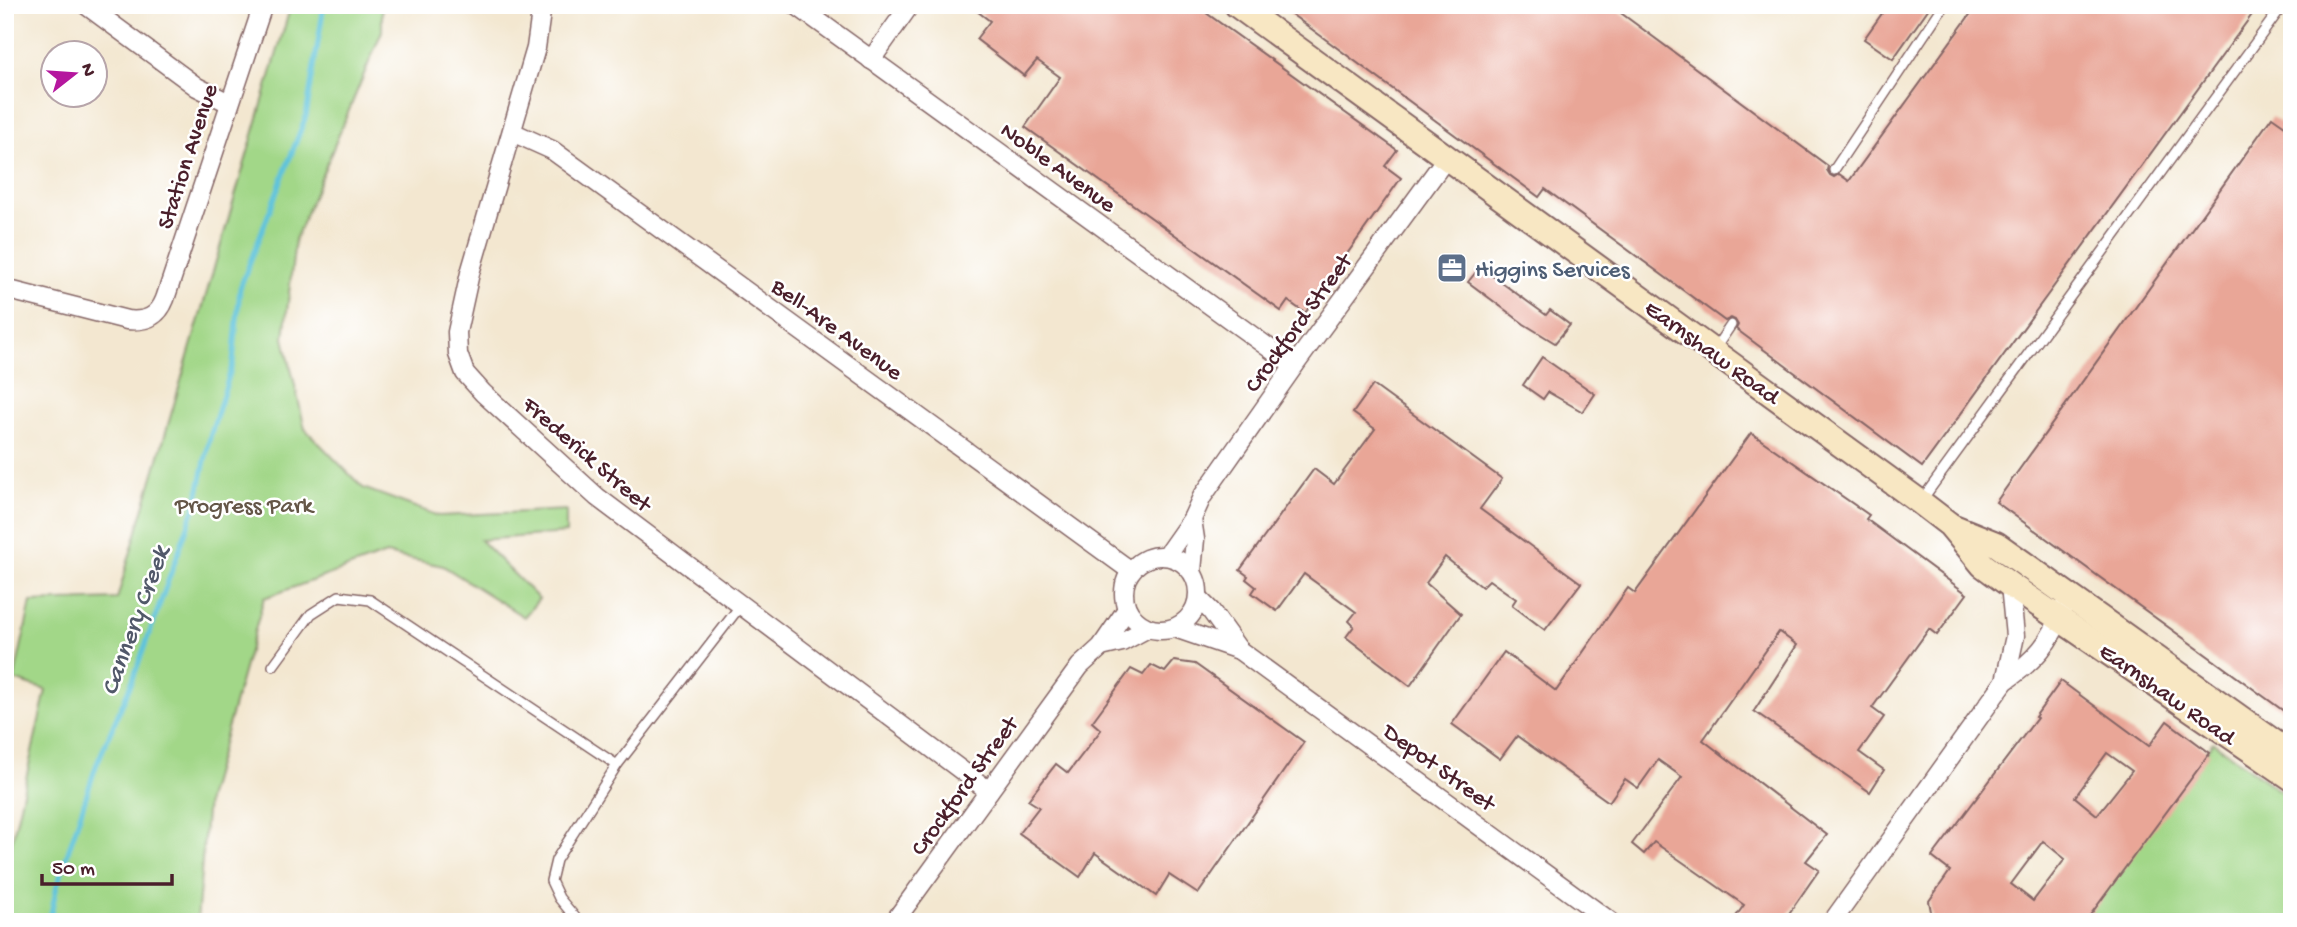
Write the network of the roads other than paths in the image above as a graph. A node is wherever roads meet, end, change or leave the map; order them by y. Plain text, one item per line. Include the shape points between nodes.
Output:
1 (86, 5) edge
2 (263, 5) edge
3 (542, 5) edge
4 (796, 5) edge
5 (910, 5) edge
6 (1237, 5) edge
7 (1944, 5) edge
8 (2283, 5) edge
9 (871, 60) junction
10 (229, 103) junction
11 (512, 132) junction
12 (1447, 158) junction
13 (1834, 170) dead end
14 (5, 289) edge
15 (1731, 325) dead end
16 (1713, 351) junction
17 (1294, 366) junction
18 (1920, 502) junction
19 (1192, 519) junction
20 (1950, 525) junction
21 (1166, 556) junction
22 (1131, 571) junction
23 (1192, 571) junction
24 (2010, 585) junction
25 (2067, 594) junction
26 (1198, 598) junction
27 (741, 605) junction
28 (1128, 609) junction
29 (2059, 618) junction
30 (1148, 628) junction
31 (1175, 628) junction
32 (1101, 647) junction
33 (1239, 650) junction
34 (273, 666) dead end
35 (2005, 681) junction
36 (2292, 755) edge
37 (617, 765) junction
38 (2292, 778) edge
39 (989, 791) junction
40 (579, 922) edge
41 (894, 922) edge
42 (1611, 922) edge
43 (1832, 922) edge

1 - 10 street via 197,87
2 - 10 street, Station Avenue
3 - 11 street, Frederick Street via 536,48
4 - 9 street, Noble Avenue
5 - 9 street
6 - 12 street, Earnshaw Road
7 - 13 lane
8 - 18 lane
9 - 17 street, Noble Avenue
10 - 14 street, Station Avenue via 159,312 151,318 127,320
11 - 22 street, Bell-Are Avenue via 552,150
11 - 27 street, Frederick Street via 457,332 465,373 597,497
12 - 16 street, Earnshaw Road
12 - 17 street, Crockford Street
15 - 16 lane
16 - 18 street, Earnshaw Road
17 - 19 street, Crockford Street
18 - 20 street, Earnshaw Road
19 - 21 street, Crockford Street
19 - 23 street
20 - 24 street, Earnshaw Road via 1983,565
20 - 25 street, Earnshaw Road via 1996,544
21 - 22 street via 1146,558
21 - 23 street
22 - 28 street via 1124,589
23 - 26 street
24 - 29 street, Earnshaw Road
24 - 35 street via 2015,636
25 - 29 street
25 - 36 street, Earnshaw Road
26 - 31 street via 1191,616
26 - 33 street, Depot Street
27 - 37 lane
27 - 39 street, Frederick Street
28 - 30 street
28 - 32 street, Crockford Street
29 - 35 street via 2029,665
29 - 38 street, Earnshaw Road
30 - 31 street
30 - 32 street, Crockford Street
31 - 33 street, Depot Street
32 - 39 street, Crockford Street via 1080,666
33 - 42 street, Depot Street
34 - 37 lane via 311,614 339,596 370,600
35 - 43 street
37 - 40 lane via 556,860 551,881
39 - 41 street, Crockford Street

